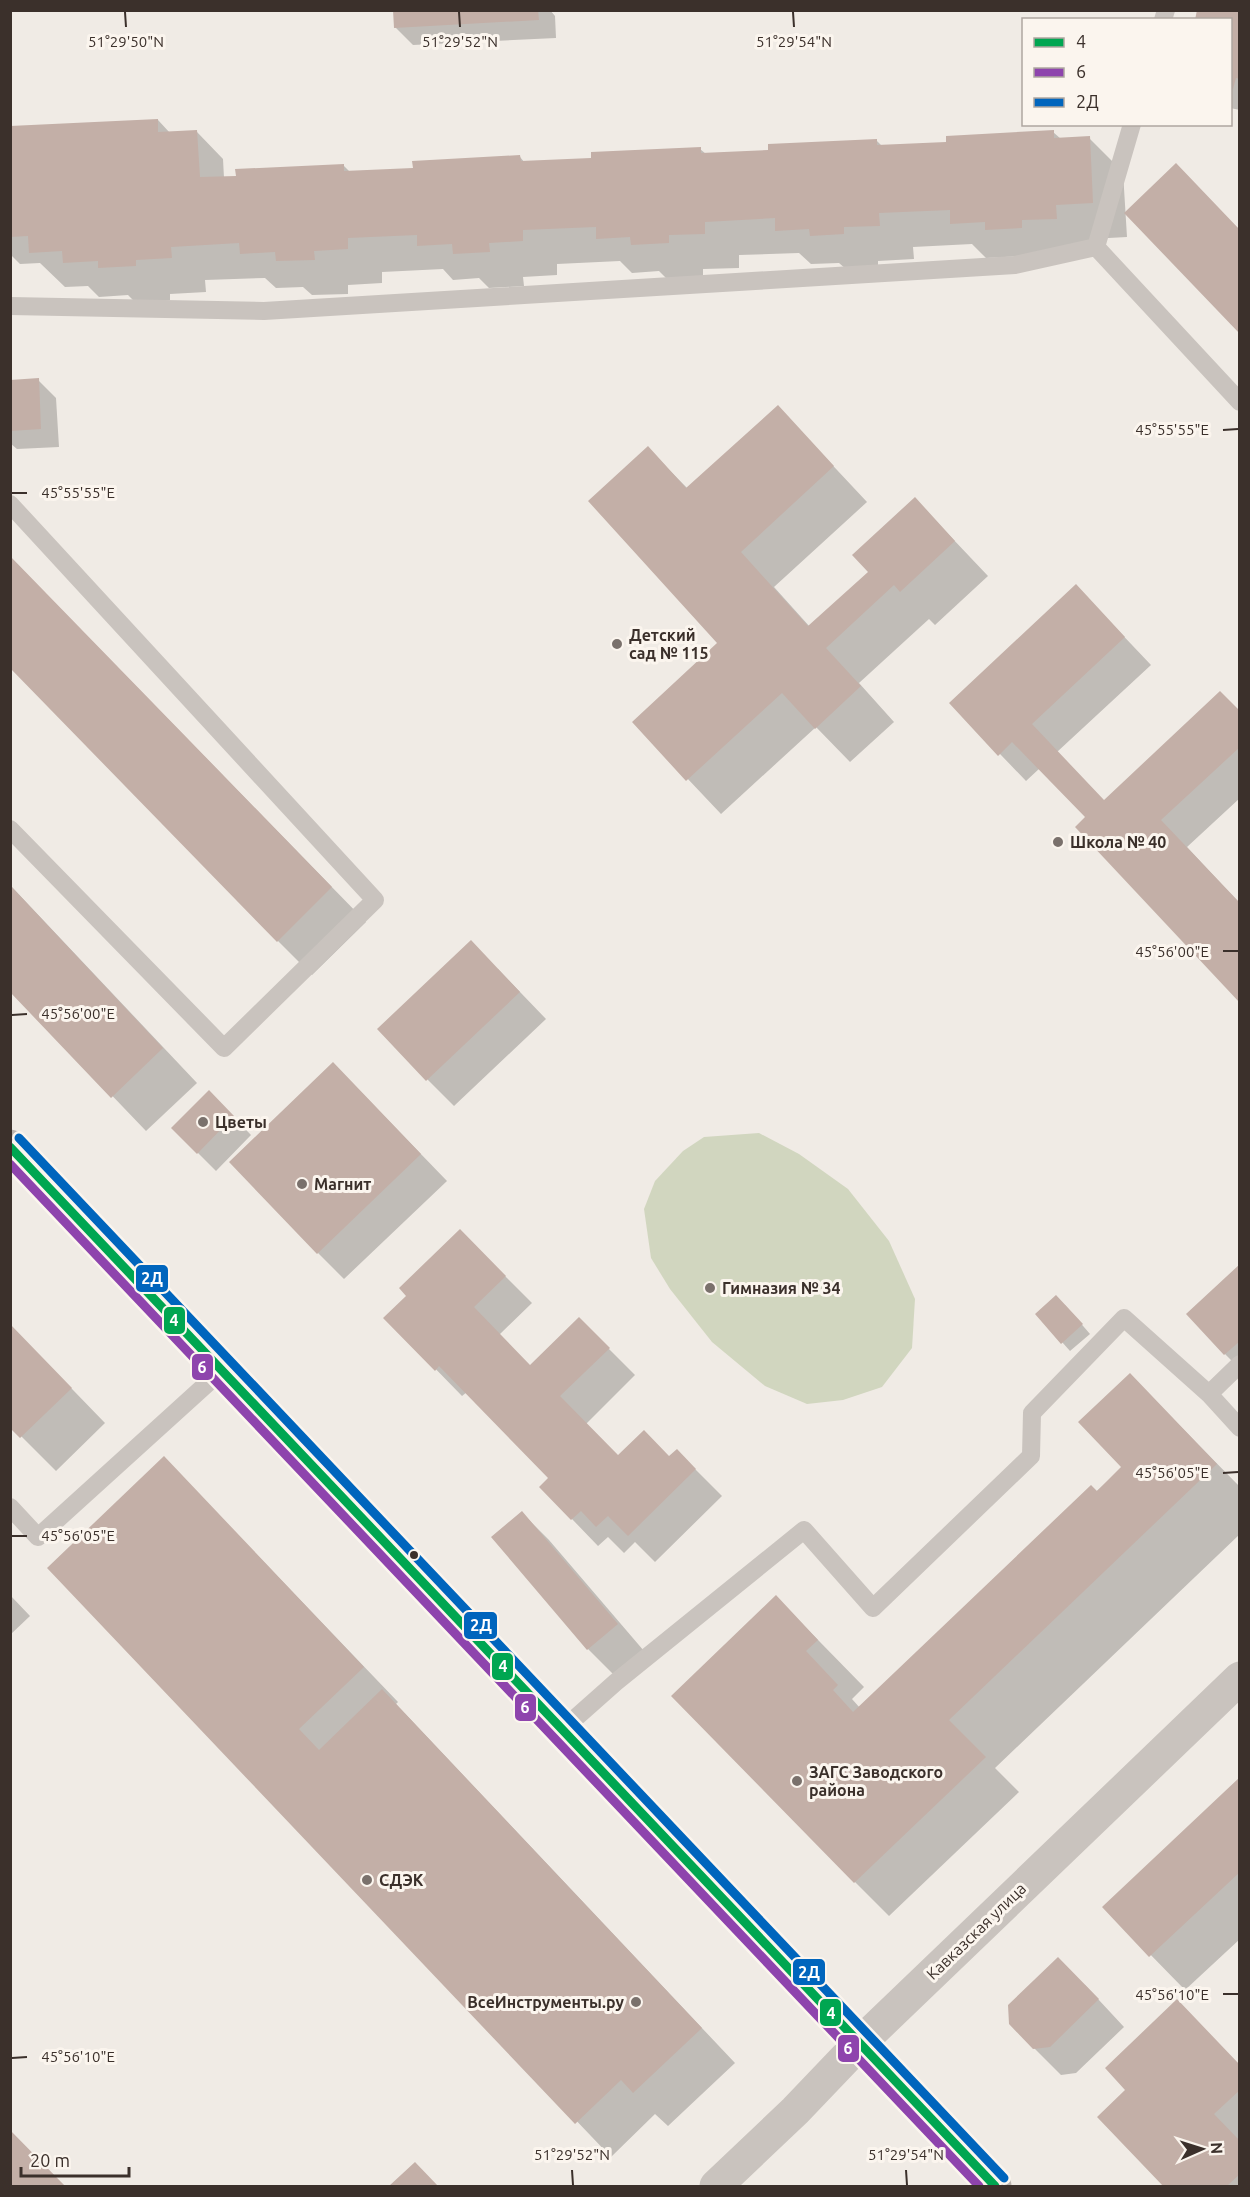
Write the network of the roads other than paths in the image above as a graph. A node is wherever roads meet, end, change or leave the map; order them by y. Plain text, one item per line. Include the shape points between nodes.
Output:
1 (1131, 126) edge
2 (1096, 247) junction
3 (10, 306) edge
4 (1239, 402) edge
5 (10, 504) edge
6 (10, 829) edge
7 (10, 1146) edge
8 (1239, 1364) edge
9 (221, 1371) junction
10 (1209, 1394) junction
11 (1239, 1428) edge
12 (10, 1507) edge
13 (1239, 1678) edge
14 (562, 1729) junction
15 (859, 2044) junction
16 (716, 2187) edge
17 (995, 2187) edge

1 - 2 lane
2 - 3 lane via 1015,265 264,311
2 - 4 lane
5 - 6 lane via 375,900 224,1048
7 - 9 main road
8 - 10 lane
9 - 12 lane via 38,1537
9 - 14 main road
10 - 11 lane
10 - 14 lane via 1124,1318 1032,1413 1031,1456 873,1608 804,1530
13 - 15 street, Кавказская улица
14 - 15 main road
15 - 16 street, Кавказская улица
15 - 17 main road

